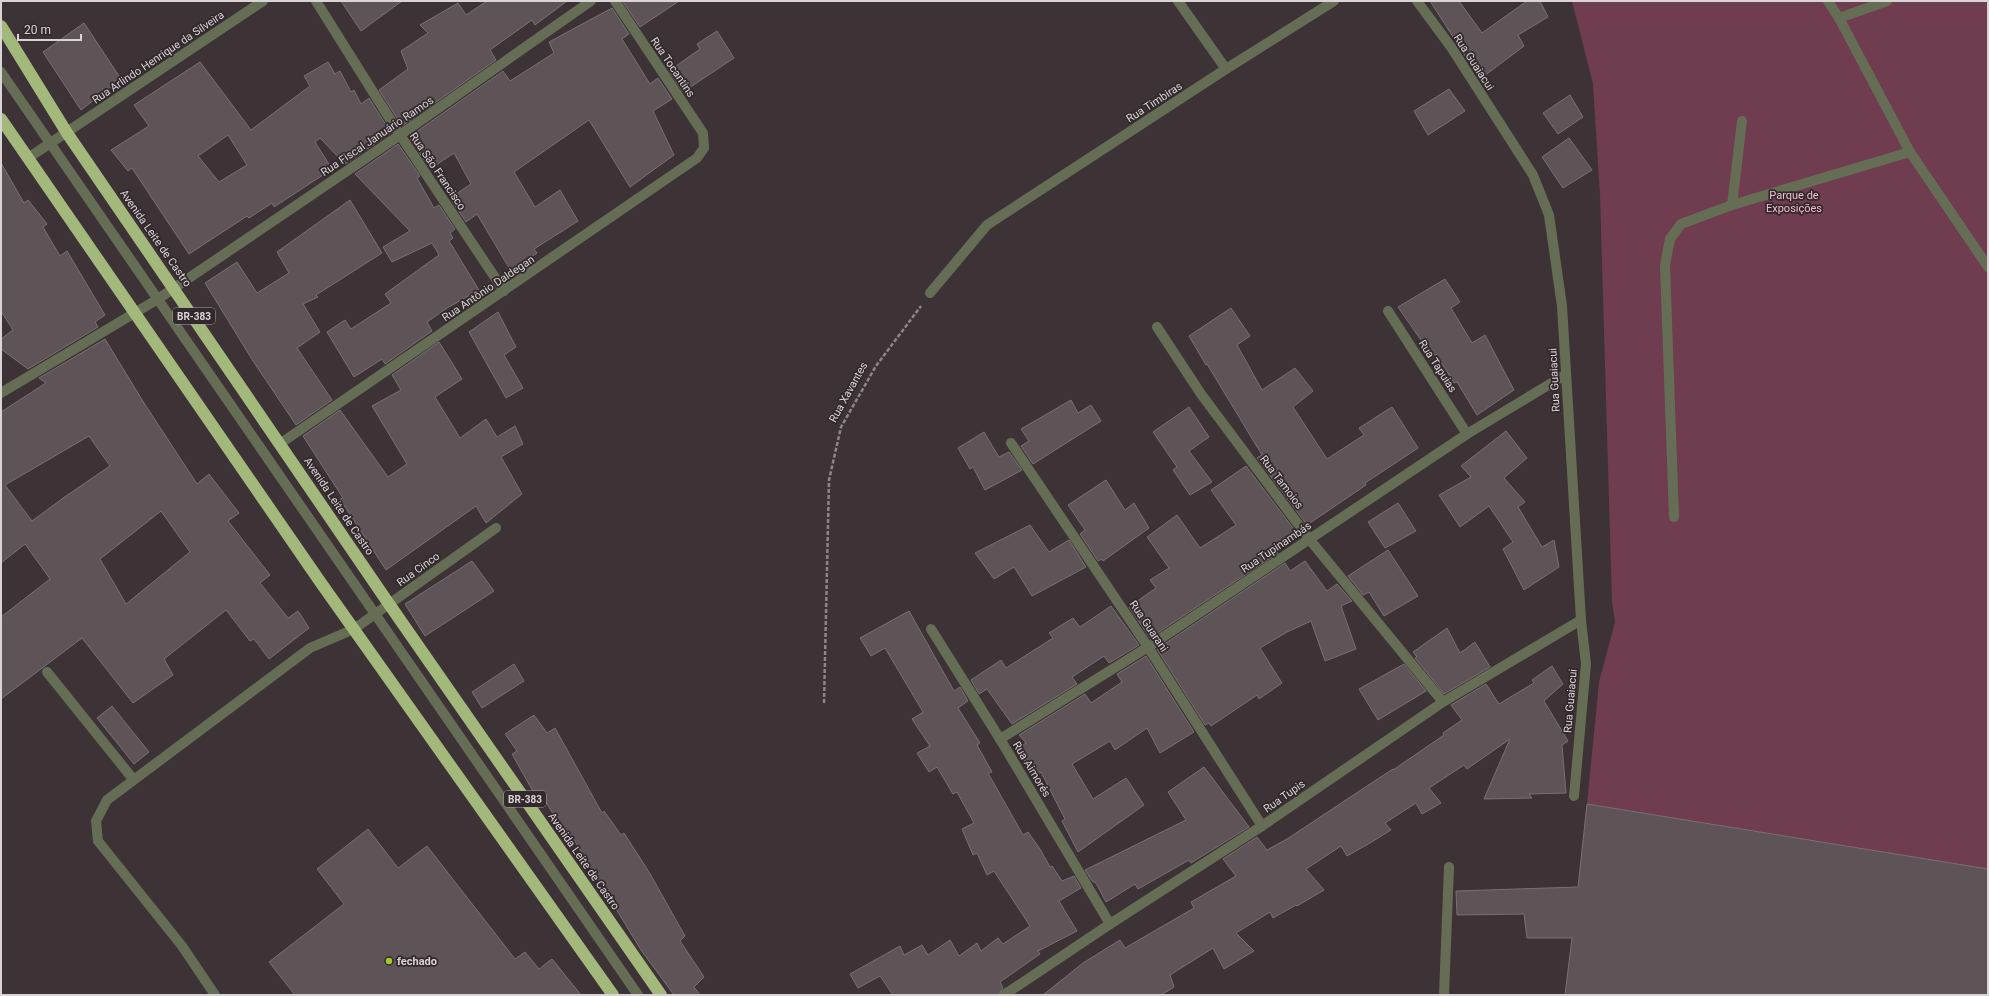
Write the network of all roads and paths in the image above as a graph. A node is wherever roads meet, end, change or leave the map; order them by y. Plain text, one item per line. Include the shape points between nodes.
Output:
1 (263, 1) edge
2 (316, 1) edge
3 (591, 1) edge
4 (615, 1) edge
5 (1178, 1) edge
6 (1334, 1) edge
7 (1417, 1) edge
8 (1828, 1) edge
9 (1887, 1) edge
10 (1839, 18) junction
11 (1, 26) edge
12 (1226, 69) junction
13 (1, 72) edge
14 (1, 119) edge
15 (1742, 121) dead end
16 (67, 133) junction
17 (400, 135) junction
18 (50, 142) junction
19 (704, 148) joint
20 (1910, 152) junction
21 (28, 158) junction
22 (1732, 206) junction
23 (1988, 267) edge
24 (174, 287) junction
25 (504, 291) junction
26 (930, 293) joint
27 (158, 299) junction
28 (1388, 311) dead end
29 (134, 313) junction
30 (1157, 326) dead end
31 (1565, 375) junction
32 (1, 393) edge
33 (1467, 434) junction
34 (281, 443) junction
35 (1011, 443) dead end
36 (1674, 517) dead end
37 (496, 528) dead end
38 (1310, 540) junction
39 (389, 604) junction
40 (374, 614) junction
41 (1581, 620) junction
42 (354, 629) junction
43 (931, 629) dead end
44 (1148, 647) junction
45 (47, 672) dead end
46 (1443, 702) junction
47 (824, 703) dead end
48 (1000, 739) junction
49 (133, 779) junction
50 (1574, 796) dead end
51 (1262, 826) junction
52 (1449, 867) dead end
53 (1110, 924) junction
54 (215, 995) edge
55 (613, 995) edge
56 (638, 995) edge
57 (661, 995) edge
58 (1004, 995) edge
59 (1444, 995) edge

1 - 16 street, Rua Arlindo Henrique da Silveira
2 - 17 street, Rua São Francisco
3 - 17 street, Rua Fiscal Januário Ramos
4 - 19 street, Rua Tocantins via 703,133
5 - 12 street
6 - 12 street, Rua Timbiras
7 - 31 street, Rua Guaiacui via 1451,47 1533,175 1549,215 1562,306
8 - 10 street
9 - 10 street
10 - 20 street
11 - 16 highway, Avenida Leite de Castro / BR-383
12 - 26 street, Rua Timbiras via 987,225
13 - 18 street
14 - 21 highway
15 - 22 street
16 - 18 street, Rua Arlindo Henrique da Silveira
16 - 24 highway, Avenida Leite de Castro / BR-383
17 - 24 street, Rua Fiscal Januário Ramos
17 - 25 street, Rua São Francisco
18 - 21 street, Rua Arlindo Henrique da Silveira
18 - 27 street
19 - 25 street, Rua Antônio Daldegan via 697,158
20 - 22 street
20 - 23 street
21 - 29 highway
22 - 36 street via 1681,224 1670,239 1665,265
24 - 27 street, Rua Fiscal Januário Ramos
24 - 34 highway, Avenida Leite de Castro / BR-383
25 - 34 street, Rua Antônio Daldegan
26 - 47 path, Rua Xavantes via 876,366 841,427 829,480
27 - 29 street, Rua Fiscal Januário Ramos
27 - 40 street
28 - 33 street, Rua Tapuias
29 - 32 street, Rua Fiscal Januário Ramos
29 - 42 highway
30 - 38 street, Rua Tamoios via 1201,394
31 - 33 street, Rua Tupinambás
31 - 41 street, Rua Guaiacui
33 - 38 street, Rua Tupinambás
34 - 39 highway, Avenida Leite de Castro / BR-383
35 - 44 street, Rua Guarani
37 - 39 street, Rua Cinco
38 - 44 street, Rua Tupinambás
38 - 46 street, Rua Tamoios
39 - 40 street, Rua Cinco
39 - 57 highway, Avenida Leite de Castro / BR-383
40 - 42 street, Rua Cinco
40 - 56 street
41 - 46 street, Rua Tupis
41 - 50 street, Rua Guaiacui via 1586,664
42 - 49 street, Rua Cinco via 310,648
42 - 55 highway
43 - 48 street, Rua Aimorés
44 - 48 street, Rua Tupinambás
44 - 51 street, Rua Guarani
45 - 49 street
46 - 51 street, Rua Tupis
48 - 53 street, Rua Aimorés
49 - 54 street, Rua Cinco via 107,800 96,821 98,841 182,946
51 - 53 street, Rua Tupis
52 - 59 street
53 - 58 street, Rua Tupis

